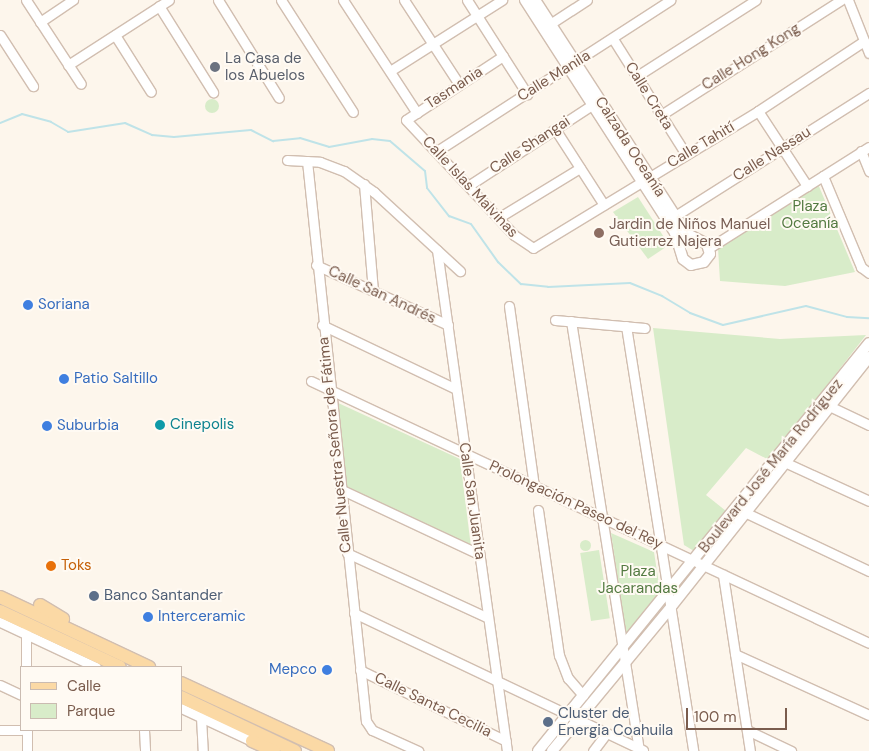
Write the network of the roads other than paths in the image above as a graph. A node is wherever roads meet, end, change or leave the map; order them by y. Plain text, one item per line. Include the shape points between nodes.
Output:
1 (26, 0) edge
2 (73, 0) edge
3 (169, 0) edge
4 (218, 0) edge
5 (281, 0) edge
6 (343, 0) edge
7 (404, 0) edge
8 (467, 0) edge
9 (502, 0) edge
10 (525, 0) edge
11 (535, 0) edge
12 (587, 0) edge
13 (670, 0) edge
14 (756, 0) edge
15 (841, 0) edge
16 (848, 0) edge
17 (159, 6) junction
18 (477, 16) junction
19 (40, 22) junction
20 (550, 24) junction
21 (0, 35) edge
22 (114, 35) junction
23 (613, 39) junction
24 (864, 41) junction
25 (433, 44) junction
26 (869, 53) edge
27 (502, 56) junction
28 (68, 65) junction
29 (572, 65) junction
30 (390, 71) junction
31 (637, 76) junction
32 (80, 84) dead end
33 (459, 84) junction
34 (33, 86) dead end
35 (151, 92) dead end
36 (213, 92) dead end
37 (869, 93) edge
38 (527, 94) junction
39 (279, 98) dead end
40 (592, 105) junction
41 (758, 111) junction
42 (353, 112) dead end
43 (416, 112) junction
44 (661, 114) junction
45 (406, 120) joint
46 (555, 128) junction
47 (782, 148) junction
48 (865, 149) edge
49 (437, 151) junction
50 (686, 153) junction
51 (287, 160) dead end
52 (307, 161) junction
53 (580, 168) junction
54 (869, 170) edge
55 (823, 176) junction
56 (645, 178) junction
57 (364, 184) junction
58 (468, 186) junction
59 (806, 186) junction
60 (604, 205) junction
61 (675, 216) junction
62 (498, 218) junction
63 (537, 248) joint
64 (709, 248) junction
65 (437, 250) junction
66 (316, 265) junction
67 (460, 271) dead end
68 (868, 272) edge
69 (373, 291) junction
70 (509, 306) dead end
71 (555, 320) dead end
72 (571, 321) junction
73 (322, 326) junction
74 (448, 326) junction
75 (626, 326) junction
76 (645, 328) dead end
77 (868, 349) edge
78 (311, 380) dead end
79 (329, 389) junction
80 (456, 389) junction
81 (826, 404) junction
82 (869, 425) edge
83 (465, 453) junction
84 (781, 460) junction
85 (534, 486) junction
86 (340, 489) junction
87 (869, 501) edge
88 (538, 510) dead end
89 (741, 510) junction
90 (601, 517) junction
91 (659, 544) junction
92 (347, 553) junction
93 (479, 554) junction
94 (699, 563) junction
95 (869, 571) edge
96 (723, 575) junction
97 (669, 592) junction
98 (0, 597) edge
99 (40, 605) dead end
100 (671, 607) junction
101 (0, 611) edge
102 (354, 613) junction
103 (488, 618) junction
104 (0, 622) edge
105 (26, 629) junction
106 (95, 642) junction
107 (869, 643) edge
108 (622, 647) junction
109 (735, 654) junction
110 (96, 663) edge
111 (624, 663) junction
112 (135, 664) edge
113 (26, 666) edge
114 (114, 666) edge
115 (360, 670) junction
116 (182, 682) edge
117 (498, 682) junction
118 (0, 685) edge
119 (20, 695) edge
120 (582, 695) junction
121 (182, 698) edge
122 (182, 708) edge
123 (567, 715) junction
124 (869, 715) edge
125 (201, 717) junction
126 (577, 720) junction
127 (0, 730) edge
128 (20, 730) edge
129 (747, 730) junction
130 (26, 731) edge
131 (144, 731) edge
132 (606, 734) junction
133 (506, 740) junction
134 (252, 741) edge
135 (641, 750) edge
136 (27, 751) edge
137 (146, 751) edge
138 (204, 751) edge
139 (274, 751) edge
140 (295, 751) edge
141 (328, 751) edge
142 (418, 751) edge
143 (507, 751) edge
144 (538, 751) edge
145 (552, 751) edge
146 (592, 751) edge
147 (693, 751) edge
148 (750, 751) edge
149 (791, 751) edge

1 - 19 street
2 - 19 street
3 - 17 street
4 - 39 street
5 - 42 street
6 - 30 street
7 - 25 street
8 - 18 street
9 - 18 street
10 - 29 street, Calzada Oceanía
11 - 20 street, Calzada Oceanía
12 - 20 street
13 - 23 street, Calle Manila
14 - 31 street
15 - 44 street, Calle Hong Kong
16 - 24 street
17 - 22 street
17 - 36 street
18 - 25 street
18 - 27 street
19 - 28 street
20 - 29 street, Calzada Oceanía
21 - 34 street
22 - 28 street
22 - 35 street
23 - 29 street, Calle Manila
23 - 31 street, Calle Creta
24 - 26 street
24 - 41 street, Calle Tahití
25 - 30 street
25 - 33 street
27 - 33 street, Tasmania
27 - 38 street
28 - 32 street
29 - 38 street, Calle Manila
29 - 40 street, Calzada Oceanía
29 - 56 street, Calzada Oceanía
30 - 43 street
31 - 44 street, Calle Creta
33 - 43 street, Tasmania
37 - 47 street, Calle Nassau
38 - 49 street, Calle Manila
40 - 46 street, Calle Shangai
40 - 56 street, Calzada Oceanía
41 - 47 street
41 - 50 street, Calle Tahití
43 - 45 street, Tasmania
44 - 50 street, Calle Creta
45 - 49 street, Calle Islas Malvinas
46 - 53 street
46 - 58 street, Calle Shangai
47 - 59 street
47 - 61 street, Calle Nassau
48 - 54 street
48 - 55 street
49 - 58 street, Calle Islas Malvinas
50 - 56 street, Calle Tahití
51 - 52 street
52 - 57 street via 337,167
52 - 66 street, Calle Nuestra Señora de Fátima
53 - 60 street
53 - 62 street
55 - 59 street
55 - 68 street via 861,267
56 - 60 street, Calle Tahití
56 - 61 street, Calzada Oceanía
56 - 64 street, Calzada Oceanía via 677,237 685,262 696,265 704,262
57 - 65 street
57 - 69 street
58 - 62 street, Calle Islas Malvinas
59 - 64 street
60 - 63 street, Calle Tahití
61 - 64 street, Calzada Oceanía via 687,234 705,241
62 - 63 street, Calle Islas Malvinas via 526,246
65 - 67 street
65 - 74 street, Calle San Juanita
66 - 69 street, Calle San Andrés
66 - 73 street, Calle Nuestra Señora de Fátima
69 - 74 street, Calle San Andrés
70 - 85 street
71 - 72 street
72 - 75 street
72 - 90 street
73 - 79 street, Calle Nuestra Señora de Fátima
73 - 80 street
74 - 80 street, Calle San Juanita
75 - 76 street
75 - 91 street
77 - 81 street, Boulevard José María Rodríguez
78 - 79 street, Prolongación Paseo del Rey
79 - 83 street, Prolongación Paseo del Rey
79 - 86 street, Calle Nuestra Señora de Fátima
80 - 83 street, Calle San Juanita
81 - 82 street
81 - 84 street, Boulevard José María Rodríguez
83 - 85 street, Prolongación Paseo del Rey
83 - 93 street, Calle San Juanita
84 - 87 street
84 - 89 street, Boulevard José María Rodríguez
85 - 90 street, Prolongación Paseo del Rey
86 - 92 street, Calle Nuestra Señora de Fátima
86 - 93 street
88 - 120 street via 559,655 568,678
89 - 94 street, Boulevard José María Rodríguez
89 - 95 street
90 - 91 street, Prolongación Paseo del Rey
90 - 108 street
91 - 94 street, Prolongación Paseo del Rey
91 - 97 street
92 - 102 street, Calle Nuestra Señora de Fátima
92 - 103 street
93 - 103 street, Calle San Juanita
94 - 96 street, Prolongación Paseo del Rey
94 - 97 street, Boulevard José María Rodríguez
94 - 100 street, Boulevard José María Rodríguez
96 - 107 street, Prolongación Paseo del Rey
96 - 109 street
97 - 100 street
97 - 108 street, Boulevard José María Rodríguez
98 - 106 main road
99 - 106 main road via 78,627
100 - 111 street, Boulevard José María Rodríguez
100 - 147 street
101 - 105 main road
102 - 115 street, Calle Nuestra Señora de Fátima
102 - 117 street
103 - 117 street, Calle San Juanita
104 - 105 street
105 - 110 main road
105 - 113 street
106 - 112 main road
108 - 111 street
108 - 120 street, Boulevard José María Rodríguez
109 - 124 street
109 - 129 street
110 - 114 main road
111 - 126 street, Boulevard José María Rodríguez
111 - 135 street
115 - 133 street, Calle Santa Cecilia
115 - 142 street, Calle Nuestra Señora de Fátima via 369,728
116 - 141 main road
117 - 123 street
117 - 133 street, Calle San Juanita
118 - 119 street
120 - 123 street, Boulevard José María Rodríguez
121 - 134 main road
122 - 125 street
123 - 126 street
123 - 144 street, Boulevard José María Rodríguez
125 - 134 street
125 - 138 street
126 - 132 street
126 - 145 street, Boulevard José María Rodríguez
127 - 128 street
129 - 148 street
129 - 149 street
130 - 136 street
131 - 137 street
132 - 135 street
132 - 146 street
133 - 143 street, Calle San Juanita
134 - 139 main road
134 - 140 main road

